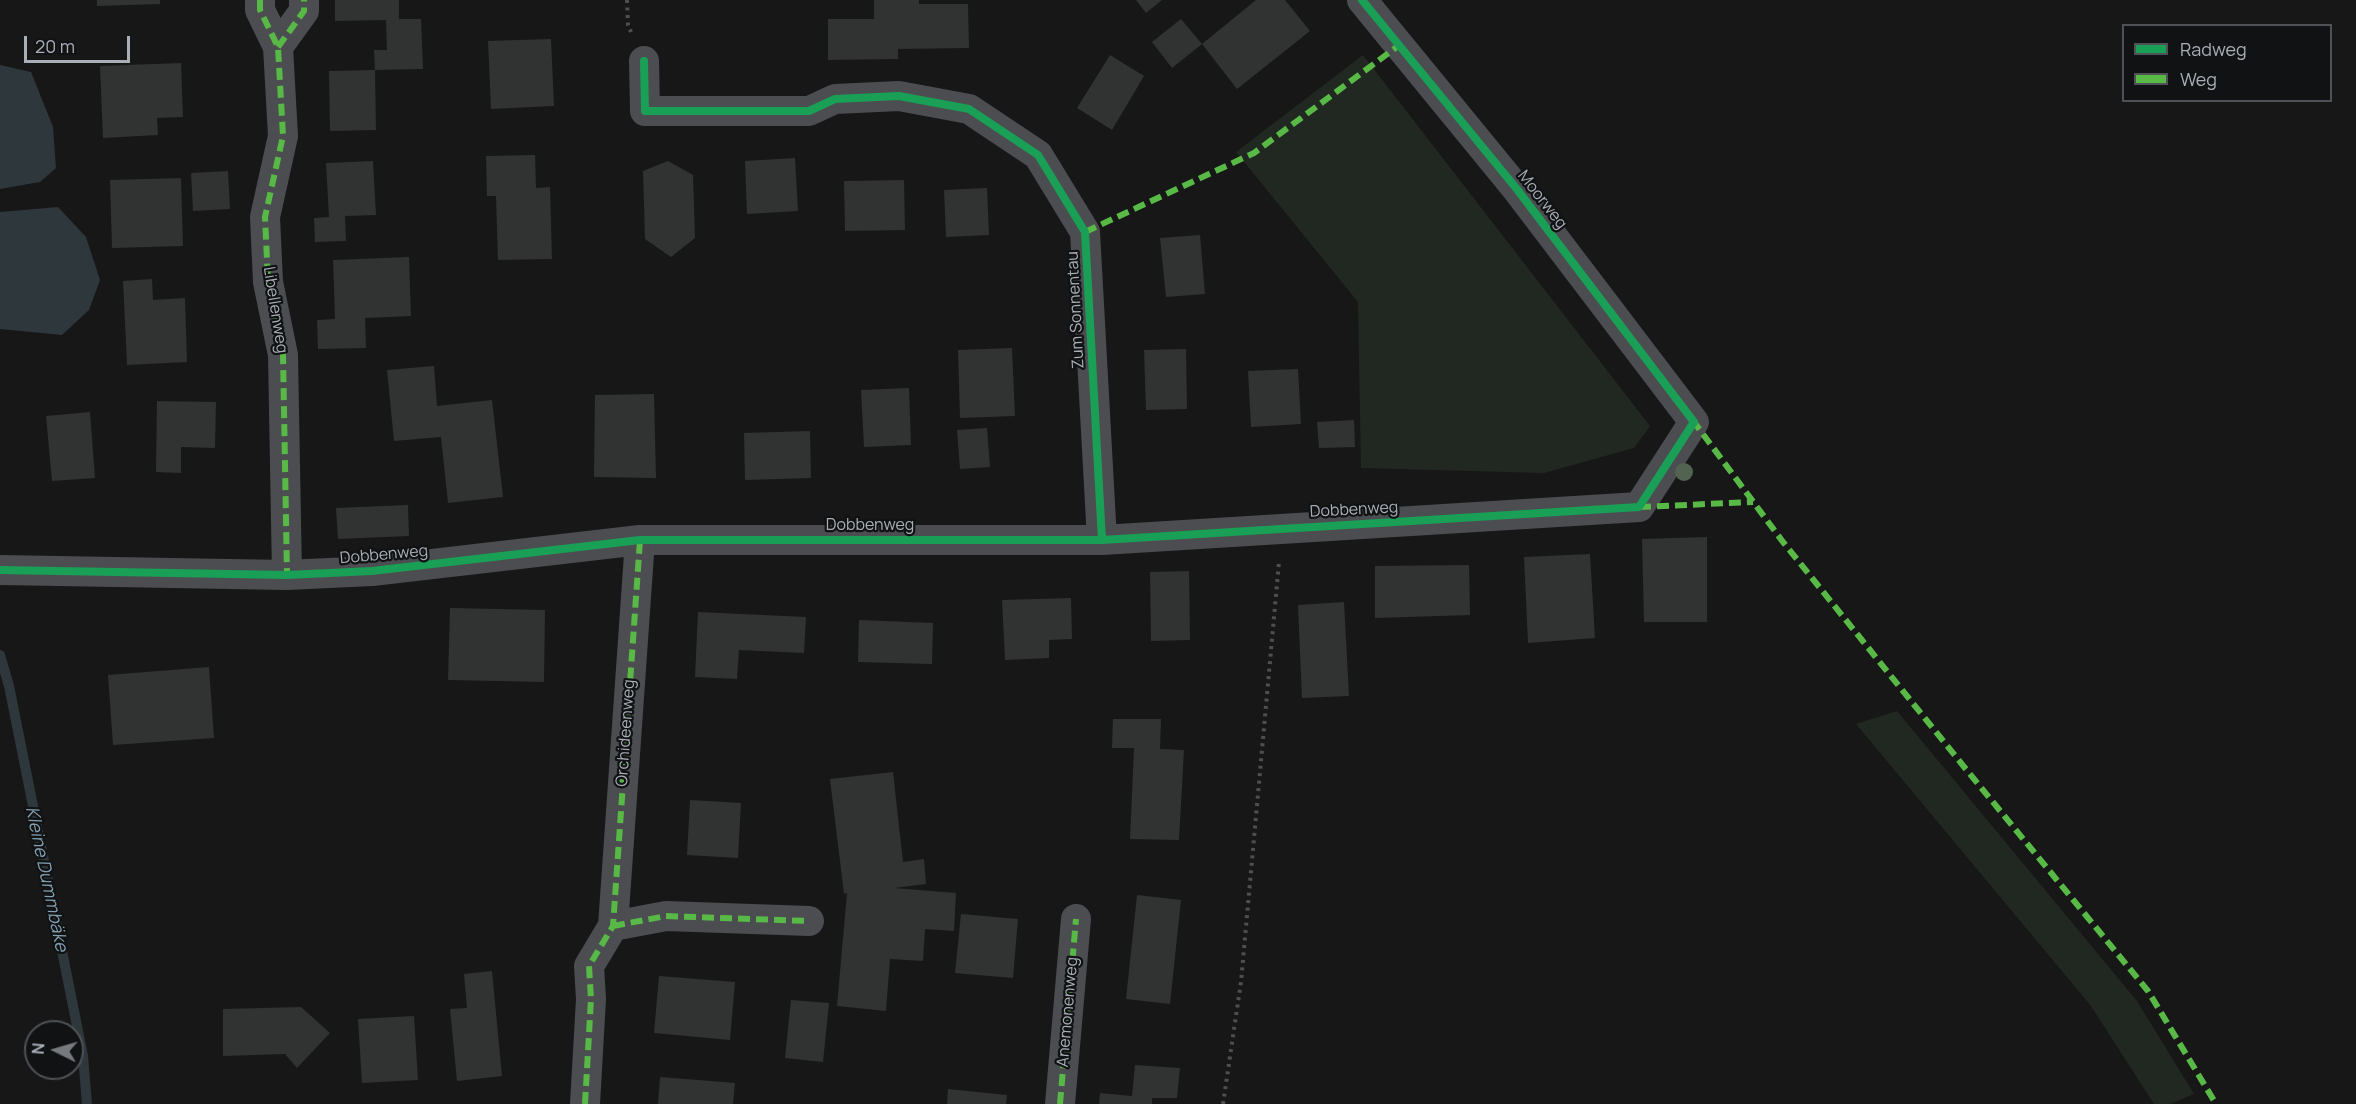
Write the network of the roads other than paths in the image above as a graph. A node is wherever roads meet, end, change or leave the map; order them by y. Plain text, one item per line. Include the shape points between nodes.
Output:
1 (260, 0) edge
2 (304, 0) edge
3 (1362, 0) edge
4 (278, 47) junction
5 (644, 61) dead end
6 (1694, 422) joint
7 (640, 540) junction
8 (1102, 540) junction
9 (0, 570) edge
10 (287, 575) junction
11 (1076, 919) dead end
12 (809, 921) dead end
13 (612, 926) junction
14 (585, 1104) edge
15 (1060, 1104) edge

1 - 4 street, Libellenweg via 260,10
2 - 4 street via 304,11
3 - 6 street, Moorweg via 1516,188
4 - 10 street, Libellenweg via 283,136 265,217 268,282 284,355
5 - 8 street, Zum Sonnentau via 645,111 809,111 835,99 899,96 969,109 1038,155 1085,232
6 - 8 street, Dobbenweg via 1639,507
7 - 8 street, Dobbenweg
7 - 10 street, Dobbenweg via 372,571
7 - 13 street, Orchideenweg
9 - 10 street, Dobbenweg
11 - 15 street, Anemonenweg
12 - 13 street via 666,916
13 - 14 street, Orchideenweg via 590,966

